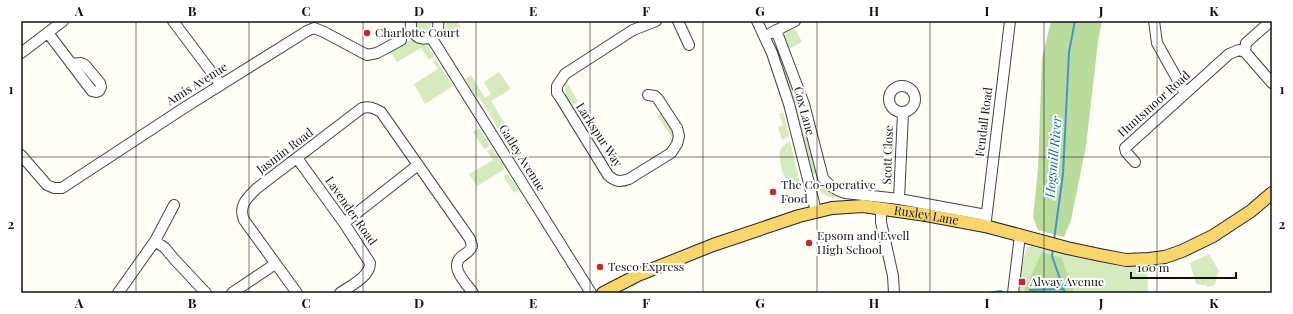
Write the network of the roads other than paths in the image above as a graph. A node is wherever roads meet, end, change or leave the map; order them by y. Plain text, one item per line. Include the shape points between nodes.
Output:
1 (64, 21) edge
2 (173, 21) edge
3 (411, 21) edge
4 (438, 21) edge
5 (652, 21) edge
6 (678, 21) edge
7 (757, 21) edge
8 (795, 21) edge
9 (1010, 21) edge
10 (1154, 21) edge
11 (1271, 21) edge
12 (311, 25) edge
13 (776, 30) junction
14 (48, 33) junction
15 (764, 36) junction
16 (431, 37) junction
17 (401, 40) dead end
18 (689, 45) dead end
19 (1245, 52) junction
20 (21, 53) edge
21 (71, 64) dead end
22 (1272, 83) edge
23 (221, 85) junction
24 (1185, 92) junction
25 (648, 95) dead end
26 (903, 113) dead end
27 (21, 155) edge
28 (298, 158) junction
29 (1135, 162) dead end
30 (418, 165) junction
31 (1272, 193) edge
32 (900, 199) junction
33 (1272, 202) edge
34 (174, 205) dead end
35 (881, 208) junction
36 (816, 211) junction
37 (1251, 211) junction
38 (986, 221) junction
39 (344, 223) junction
40 (1020, 235) junction
41 (155, 241) junction
42 (275, 264) junction
43 (118, 293) edge
44 (206, 293) edge
45 (232, 293) edge
46 (297, 293) edge
47 (340, 293) edge
48 (473, 293) edge
49 (591, 293) edge
50 (603, 293) edge
51 (894, 293) edge
52 (1013, 293) edge

1 - 14 street
2 - 23 street
3 - 16 street via 412,32 417,36 426,39
4 - 16 street via 437,30
5 - 25 street, Larkspur Way via 633,30 565,74 557,86 557,92 608,175 615,180 623,181 667,156 676,147 679,136 677,128 655,96
6 - 18 street
7 - 15 street, Cox Lane
8 - 13 street
9 - 38 street, Fendall Road
10 - 24 street via 1157,43
11 - 19 street via 1246,43
12 - 17 street, Amis Avenue via 367,55 377,53
12 - 23 street, Amis Avenue via 307,31
13 - 15 street
13 - 32 street, Ruxley Lane via 804,104 823,178 829,185 845,193
14 - 20 street
14 - 21 street
15 - 36 street, Cox Lane via 789,104
16 - 49 street, Gatley Avenue
19 - 22 street
19 - 24 street, Huntsmoor Road via 1239,50 1231,53
23 - 27 street, Amis Avenue via 62,188 46,185
24 - 29 street, Huntsmoor Road via 1124,148
26 - 32 street, Scott Close
28 - 30 street, Jasmin Road via 362,108 373,108 381,112
28 - 39 street, Lavender Road
28 - 42 street, Jasmin Road via 256,189 241,210 244,220
30 - 39 street
30 - 48 street, Jasmin Road via 470,239 471,250 459,259 457,265 458,271
31 - 37 main road, Ruxley Lane
32 - 38 street, Ruxley Lane
33 - 37 main road, Ruxley Lane
34 - 41 street
35 - 36 main road, Ruxley Lane via 854,205
35 - 38 main road, Ruxley Lane
35 - 51 street via 881,222 893,276
36 - 50 main road, Ruxley Lane via 713,245 638,274
37 - 40 main road, Ruxley Lane via 1195,245 1165,257 1149,259 1126,260
38 - 40 main road, Ruxley Lane
39 - 47 street, Lavender Road via 368,258 370,266 362,278
40 - 52 street
41 - 43 street
41 - 44 street via 165,248
42 - 45 street
42 - 46 street, Jasmin Road

